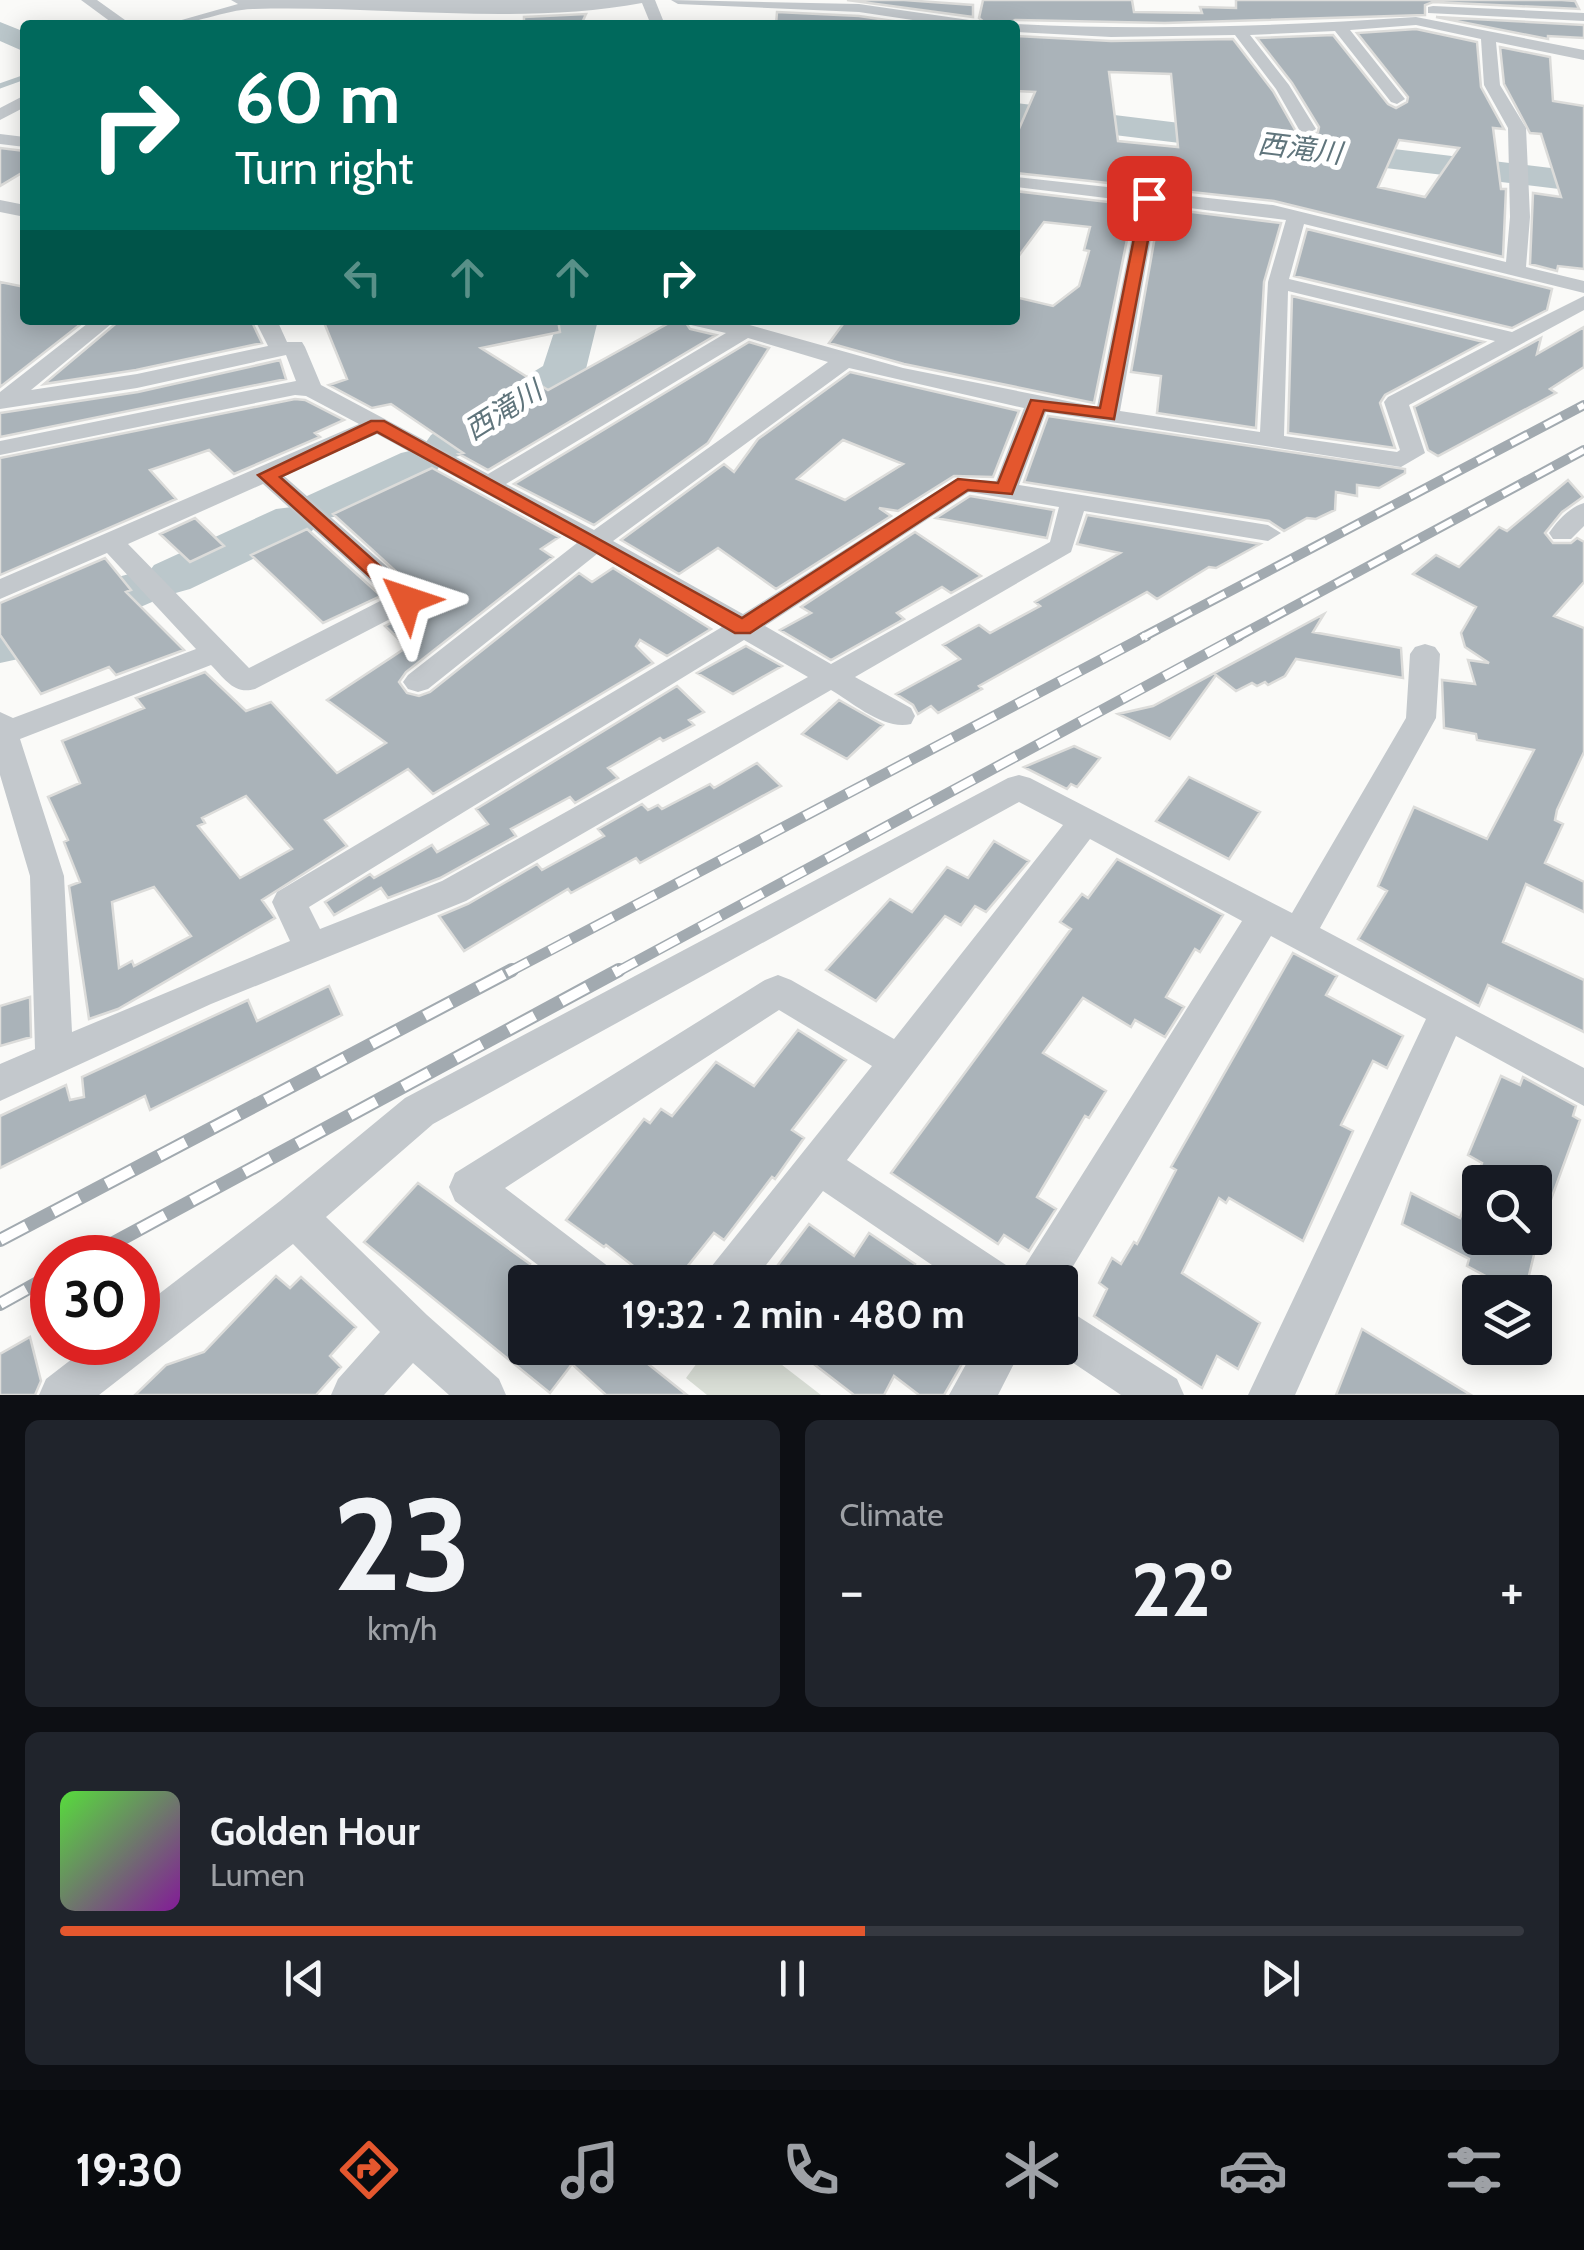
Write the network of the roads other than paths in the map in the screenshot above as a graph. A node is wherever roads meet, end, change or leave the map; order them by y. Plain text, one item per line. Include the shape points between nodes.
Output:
1 (88, 0) edge
2 (274, 0) edge
3 (638, 0) edge
4 (678, 0) edge
5 (700, 0) edge
6 (782, 2) edge
7 (243, 3) edge
8 (859, 4) edge
9 (1427, 5) edge
10 (1584, 17) edge
11 (118, 20) edge
12 (187, 20) edge
13 (948, 20) edge
14 (1406, 21) junction
15 (1340, 27) junction
16 (1020, 28) edge
17 (1240, 30) junction
18 (1488, 37) junction
19 (1584, 55) edge
20 (1397, 100) dead end
21 (1307, 128) dead end
22 (1020, 183) edge
23 (1149, 198) junction
24 (1296, 218) junction
25 (1515, 272) junction
26 (1278, 282) junction
27 (1584, 288) edge
28 (1584, 302) edge
29 (99, 325) edge
30 (268, 325) edge
31 (722, 325) edge
32 (810, 326) dead end
33 (746, 330) junction
34 (1514, 339) junction
35 (790, 344) junction
36 (280, 349) junction
37 (845, 360) junction
38 (311, 390) junction
39 (2, 402) edge
40 (1037, 404) junction
41 (1108, 415) junction
42 (377, 425) junction
43 (1272, 441) junction
44 (0, 448) edge
45 (268, 475) junction
46 (487, 485) junction
47 (1005, 490) junction
48 (1074, 502) junction
49 (1584, 511) edge
50 (1562, 532) dead end
51 (1268, 533) dead end
52 (111, 542) junction
53 (594, 542) junction
54 (0, 590) edge
55 (742, 628) junction
56 (216, 652) junction
57 (1426, 654) dead end
58 (828, 677) junction
59 (418, 682) dead end
60 (900, 716) dead end
61 (1, 731) edge
62 (1086, 822) junction
63 (1281, 925) junction
64 (312, 950) junction
65 (1448, 1012) junction
66 (54, 1059) junction
67 (899, 1062) junction
68 (0, 1083) edge
69 (1584, 1088) edge
70 (821, 1166) junction
71 (295, 1216) junction
72 (572, 1265) edge
73 (740, 1265) edge
74 (969, 1265) edge
75 (1051, 1265) edge
76 (160, 1320) edge
77 (412, 1331) junction
78 (1078, 1338) edge
79 (101, 1365) edge
80 (990, 1365) edge
81 (62, 1395) edge
82 (354, 1395) edge
83 (483, 1395) edge
84 (972, 1395) edge
85 (1161, 1395) edge
86 (1271, 1395) edge

1 - 11 street
2 - 7 street
3 - 7 street via 572,7
4 - 5 street
5 - 6 street
6 - 8 street
7 - 12 street
8 - 13 street
9 - 10 street
9 - 14 street
14 - 15 street
14 - 18 street
15 - 17 street
15 - 20 street
16 - 17 street
17 - 21 street
18 - 19 street
18 - 25 street via 1492,86 1517,128
22 - 23 street
23 - 24 street
23 - 41 street
24 - 25 street
24 - 26 street
25 - 27 street
26 - 34 street
26 - 43 street
28 - 34 street
29 - 39 street
30 - 36 street
31 - 33 street
32 - 35 street
33 - 35 street
33 - 46 street
34 - 43 street via 1396,402 1413,453 1401,460
35 - 37 street
36 - 38 street via 294,347
36 - 39 street
37 - 40 street
37 - 53 street
38 - 42 street
38 - 44 street
40 - 41 street
40 - 47 street
41 - 43 street
42 - 45 street
42 - 46 street
45 - 52 street
45 - 56 street via 407,600 245,682
46 - 53 street
47 - 48 street
47 - 55 street via 965,484
48 - 51 street
48 - 58 street via 1062,546
49 - 50 street
52 - 54 street
52 - 56 street
53 - 55 street
53 - 59 street
55 - 58 street
55 - 64 street via 289,902
56 - 61 street
57 - 63 street via 1421,718
58 - 60 street
58 - 64 street via 454,892
61 - 66 street via 47,876
62 - 63 street
62 - 67 street
62 - 71 street via 1020,787 419,1111
63 - 65 street
63 - 75 street
64 - 66 street
65 - 69 street
65 - 86 street
66 - 68 street
67 - 70 street
67 - 72 street via 778,991 470,1187
70 - 73 street
70 - 74 street
71 - 76 street
71 - 77 street
77 - 82 street
77 - 83 street
78 - 85 street
79 - 81 street
80 - 84 street

